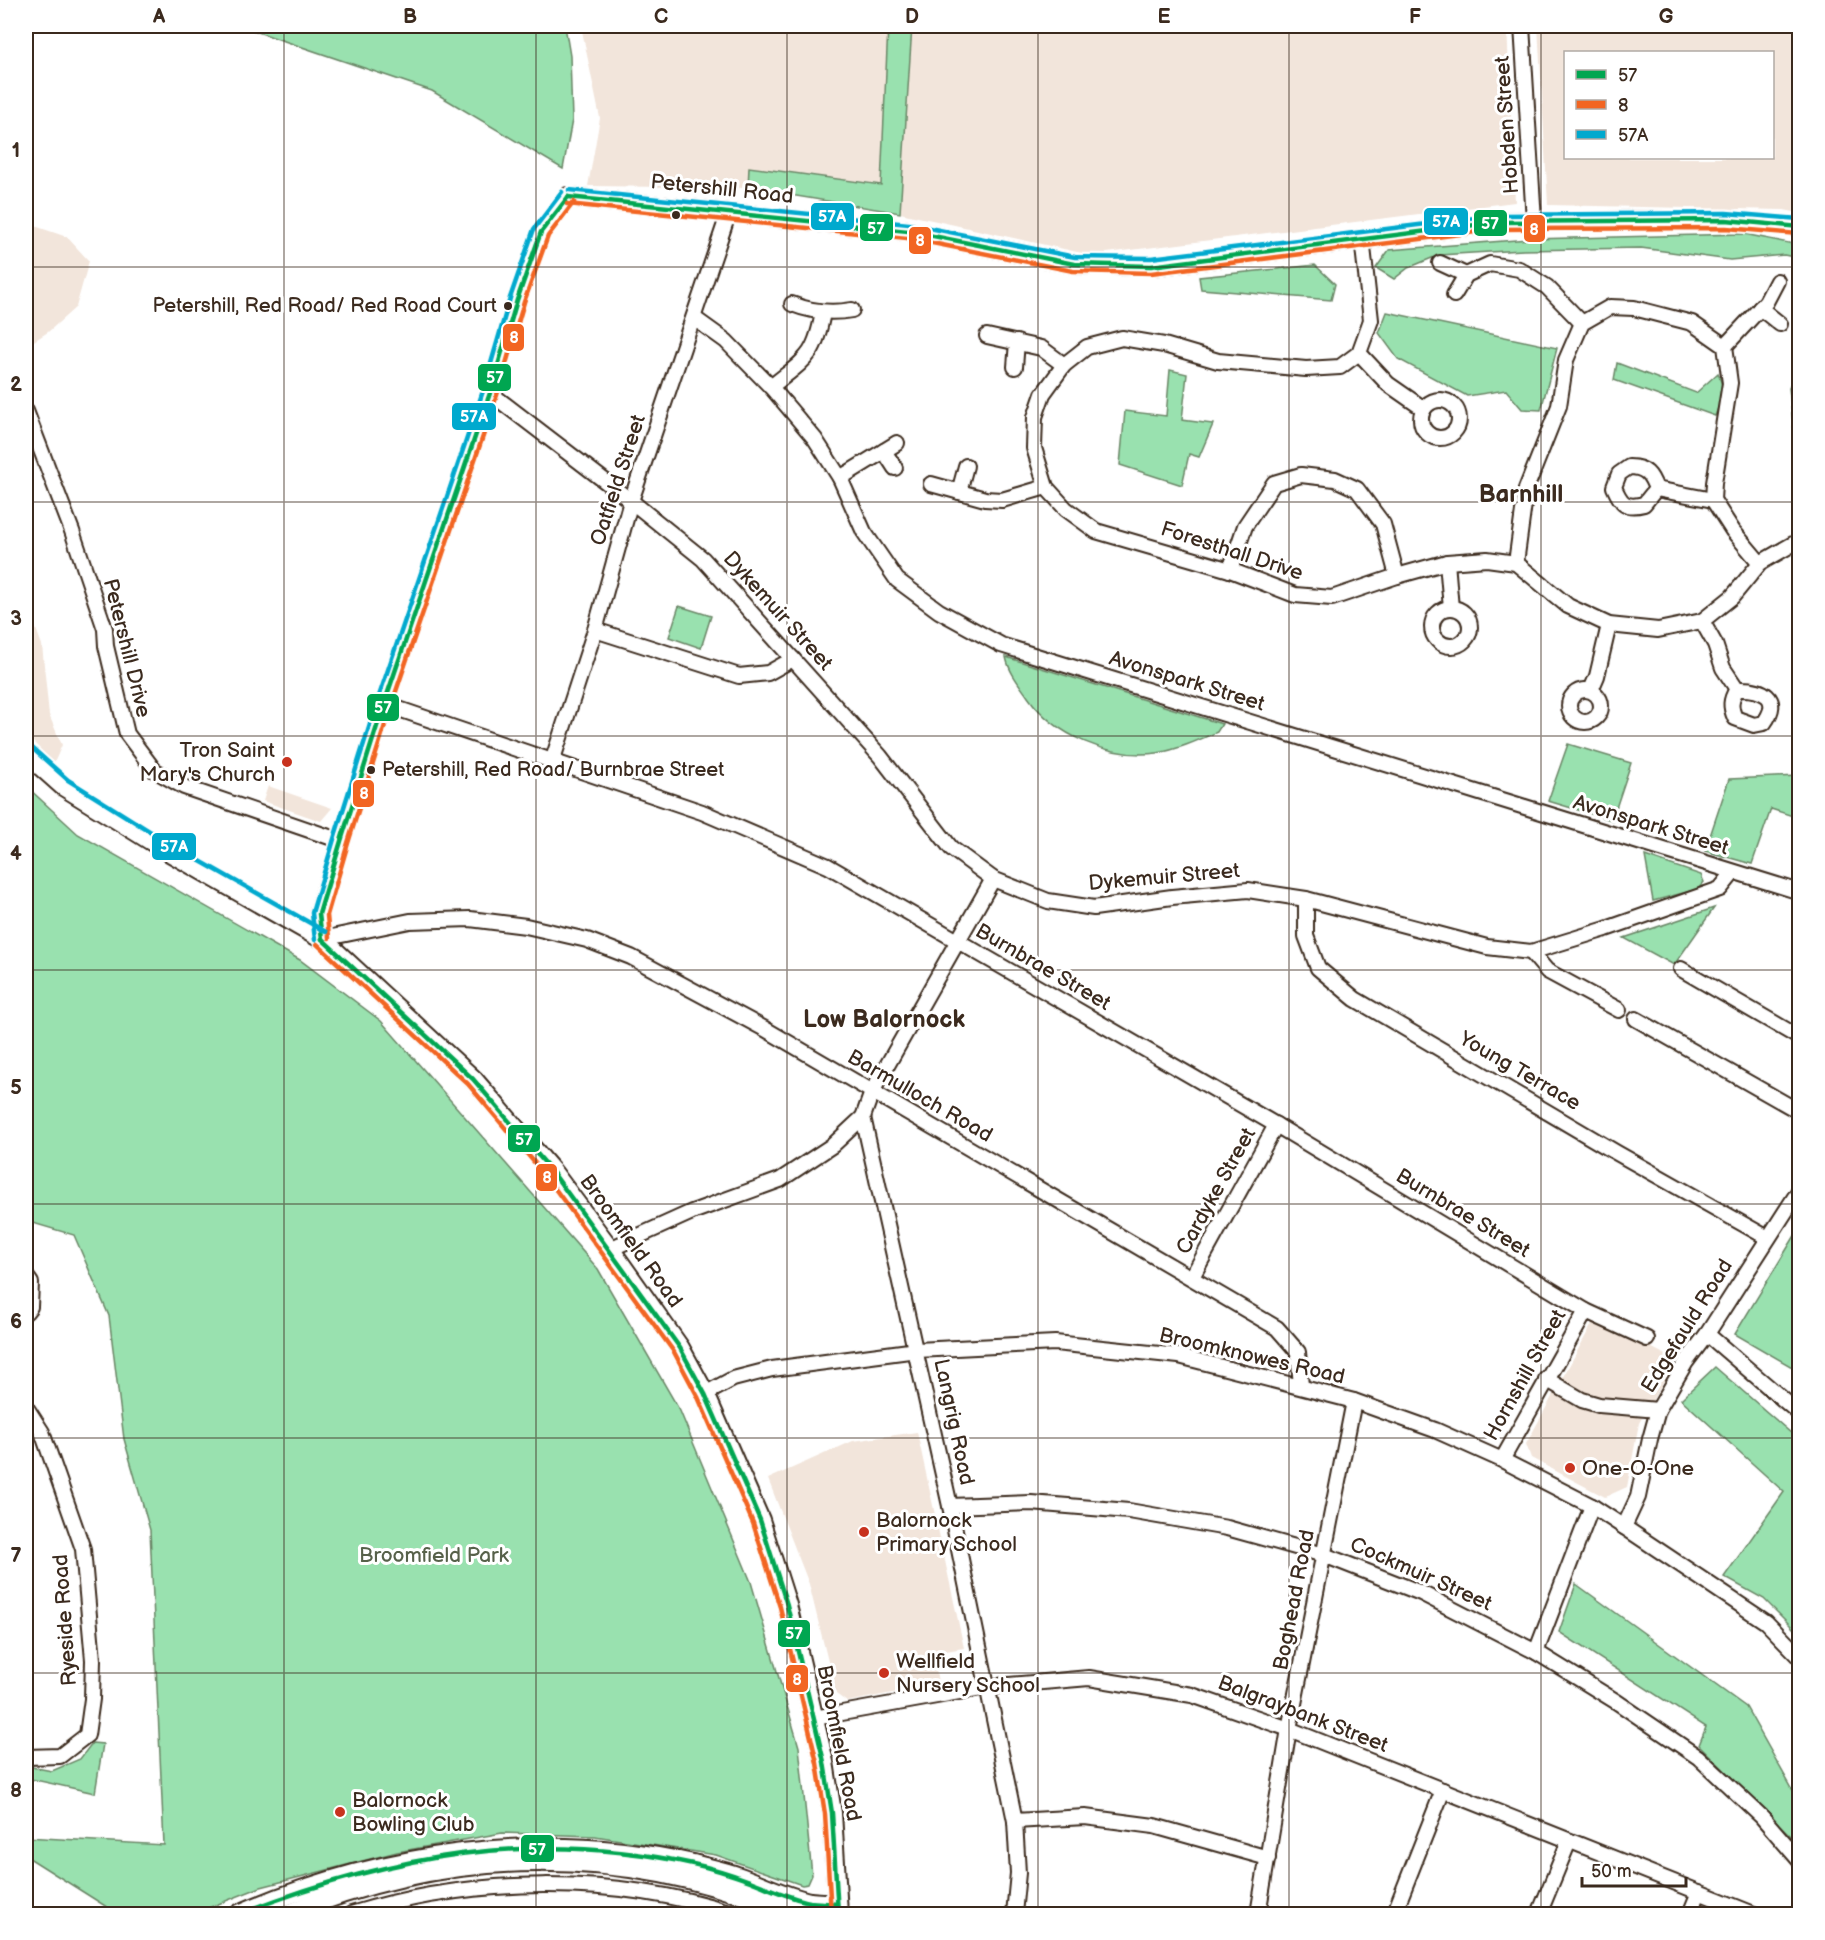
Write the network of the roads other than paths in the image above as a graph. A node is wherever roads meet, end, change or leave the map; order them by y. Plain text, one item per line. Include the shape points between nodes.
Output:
1 (1522, 26) edge
2 (729, 212) junction
3 (1534, 221) junction
4 (1800, 227) edge
5 (1362, 238) junction
6 (1440, 263) dead end
7 (1466, 275) junction
8 (1777, 281) dead end
9 (1454, 295) dead end
10 (792, 304) dead end
11 (1760, 308) junction
12 (852, 310) dead end
13 (823, 312) junction
14 (693, 318) junction
15 (1582, 323) junction
16 (1780, 324) dead end
17 (987, 336) dead end
18 (1017, 342) junction
19 (1725, 346) junction
20 (1359, 353) junction
21 (1064, 364) junction
22 (1015, 367) dead end
23 (771, 387) junction
24 (490, 393) junction
25 (1424, 409) dead end
26 (26, 411) edge
27 (897, 443) dead end
28 (884, 451) junction
29 (966, 466) dead end
30 (895, 468) dead end
31 (840, 478) junction
32 (931, 484) dead end
33 (1046, 487) junction
34 (1656, 489) dead end
35 (959, 492) junction
36 (631, 501) junction
37 (1713, 501) junction
38 (1800, 540) edge
39 (1447, 562) junction
40 (1516, 563) junction
41 (1760, 563) junction
42 (1230, 570) junction
43 (1397, 576) junction
44 (1451, 608) dead end
45 (1702, 621) junction
46 (1609, 625) junction
47 (595, 630) junction
48 (793, 659) junction
49 (1737, 689) dead end
50 (1591, 690) dead end
51 (384, 704) junction
52 (26, 753) edge
53 (552, 762) junction
54 (341, 841) junction
55 (1733, 873) junction
56 (993, 879) junction
57 (1800, 892) edge
58 (1306, 899) junction
59 (322, 939) junction
60 (958, 942) junction
61 (1532, 952) junction
62 (1681, 969) dead end
63 (1619, 1010) dead end
64 (1636, 1019) dead end
65 (1800, 1038) edge
66 (872, 1092) junction
67 (1800, 1112) edge
68 (863, 1117) junction
69 (1276, 1125) junction
70 (1800, 1189) edge
71 (1768, 1238) junction
72 (610, 1249) junction
73 (26, 1276) edge
74 (1192, 1277) junction
75 (1586, 1311) junction
76 (26, 1312) edge
77 (1707, 1334) junction
78 (1647, 1339) dead end
79 (917, 1350) junction
80 (1546, 1379) junction
81 (1301, 1386) junction
82 (705, 1394) junction
83 (1354, 1401) junction
84 (26, 1407) edge
85 (1658, 1410) junction
86 (1800, 1414) edge
87 (1502, 1460) junction
88 (950, 1506) junction
89 (1592, 1506) junction
90 (1623, 1527) junction
91 (1324, 1555) junction
92 (1536, 1652) junction
93 (1800, 1656) edge
94 (987, 1687) junction
95 (814, 1718) junction
96 (1289, 1729) junction
97 (26, 1757) edge
98 (1443, 1790) junction
99 (1015, 1821) junction
100 (1569, 1841) junction
101 (509, 1855) junction
102 (1268, 1858) junction
103 (1800, 1861) edge
104 (513, 1885) junction
105 (1699, 1892) junction
106 (837, 1909) edge
107 (239, 1914) edge
108 (288, 1914) edge
109 (351, 1914) edge
110 (735, 1914) edge
111 (793, 1914) edge
112 (1014, 1914) edge
113 (1258, 1914) edge
114 (1394, 1914) edge
115 (1539, 1914) edge
116 (1689, 1914) edge
117 (1754, 1914) edge

1 - 3 street, Hobden Street
2 - 5 street, Petershill Road via 908,231 1074,264 1151,266
2 - 14 street, Oatfield Street
2 - 24 street, Petershill Road via 568,197 541,232
3 - 4 street, Petershill Road via 1726,220
3 - 5 street, Petershill Road
5 - 20 street via 1371,320
6 - 7 street
7 - 9 street
7 - 15 street via 1490,264 1519,269 1547,287
8 - 11 street
10 - 13 street
11 - 16 street
11 - 19 street
12 - 13 street
13 - 23 street via 810,355
14 - 23 street, Avonspark Street via 726,341
14 - 36 street, Oatfield Street
15 - 19 street via 1610,307 1634,308 1692,323
15 - 40 street via 1566,360 1559,406 1526,489
17 - 18 street
18 - 21 street via 1041,348
18 - 22 street
19 - 37 street via 1730,383
20 - 21 street, Foresthall Drive via 1340,367 1306,369 1218,361 1122,338 1087,347
20 - 25 street via 1388,384
21 - 33 street, Foresthall Drive via 1043,394 1035,417 1034,448
23 - 31 street, Avonspark Street via 815,439
24 - 36 street, Dykemuir Street
24 - 51 street
26 - 54 street, Petershill Drive via 105,629 128,734 154,770 184,787
27 - 28 street
28 - 30 street
28 - 31 street
29 - 35 street
31 - 55 street, Avonspark Street via 864,532 897,580 939,610 1001,645
32 - 35 street
33 - 35 street via 1002,500
33 - 42 street, Foresthall Drive via 1066,509 1096,531
34 - 37 street
36 - 47 street, Oatfield Street
36 - 48 street, Dykemuir Street via 703,559
37 - 41 street
38 - 41 street
39 - 40 street, Foresthall Drive via 1487,559
39 - 43 street, Foresthall Drive
39 - 44 street
40 - 46 street via 1568,606
41 - 45 street via 1732,597
42 - 43 street, Foresthall Drive via 1295,595 1332,598
42 - 43 street via 1245,525 1274,483 1301,476 1335,479 1358,489 1383,524
45 - 46 street via 1658,630
45 - 49 street via 1722,668
46 - 50 street
47 - 48 street via 739,676 768,673
47 - 53 street, Oatfield Street
48 - 56 street, Dykemuir Street via 880,756 951,849
51 - 53 street, Burnbrae Street
51 - 54 street
52 - 59 street, Broomfield Road via 72,792
53 - 60 street, Burnbrae Street via 702,812 828,866
54 - 59 street via 319,914
55 - 57 street, Avonspark Street
55 - 61 street, Dykemuir Street via 1720,889
56 - 58 street, Dykemuir Street via 1047,901 1094,908 1248,890
56 - 60 street
58 - 61 street, Dykemuir Street via 1487,947
58 - 71 street, Young Terrace via 1306,936 1318,968 1355,999
59 - 66 street, Barmulloch Road via 410,921 470,920 526,926 587,940 631,957 713,1000
59 - 72 street, Broomfield Road via 473,1079 551,1170
60 - 66 street
60 - 69 street, Burnbrae Street
61 - 63 street via 1547,971
62 - 65 street
64 - 67 street
66 - 68 street
66 - 74 street, Barmulloch Road
68 - 72 street via 833,1145 780,1180 692,1212
68 - 79 street, Langrig Road
69 - 74 street, Cardyke Street
69 - 75 street, Burnbrae Street
70 - 71 street, Edgefauld Road
71 - 77 street, Edgefauld Road
72 - 82 street, Broomfield Road via 680,1348
73 - 76 street via 31,1283 30,1307
74 - 81 street, Barmulloch Road via 1277,1328 1298,1352
75 - 78 street, Burnbrae Street
75 - 80 street, Hornshill Street
77 - 85 street, Edgefauld Road
77 - 86 street
79 - 81 street, Broomknowes Road via 1055,1343 1179,1356
79 - 82 street, Broomknowes Road via 772,1369 733,1379
79 - 88 street, Langrig Road
80 - 85 street via 1599,1405
80 - 87 street, Hornshill Street
81 - 83 street, Broomknowes Road
82 - 95 street, Broomfield Road via 760,1520 787,1605
83 - 87 street, Broomknowes Road via 1435,1430
83 - 91 street, Boghead Road
84 - 97 street, Ryeside Road via 42,1432 83,1549 93,1660 87,1735 60,1756
85 - 90 street, Edgefauld Road via 1638,1497
87 - 89 street, Broomknowes Road
88 - 91 street, Cockmuir Street via 1031,1503 1129,1511 1227,1528
88 - 94 street, Langrig Road
89 - 90 street, Broomknowes Road
89 - 92 street
90 - 93 street via 1766,1622
91 - 92 street, Cockmuir Street via 1421,1593
91 - 96 street, Boghead Road
92 - 103 street, Cockmuir Street via 1698,1756 1762,1816
94 - 95 street, Balgraybank Street
94 - 96 street, Balgraybank Street via 1089,1678 1192,1695
94 - 99 street, Langrig Road
95 - 106 street, Broomfield Road via 831,1813
96 - 98 street, Balgraybank Street
96 - 102 street, Boghead Road
98 - 100 street, Balgraybank Street
98 - 114 street
99 - 102 street via 1085,1817 1154,1826
99 - 112 street, Langrig Road via 1018,1873
100 - 105 street, Balgraybank Street
100 - 115 street
101 - 104 street
101 - 106 street via 573,1848 635,1854 736,1876
101 - 107 street via 440,1855 379,1868
101 - 108 street via 380,1882
101 - 111 street via 694,1880 750,1896
102 - 113 street, Boghead Road
104 - 109 street via 416,1897
104 - 110 street via 611,1888 699,1902
105 - 116 street
105 - 117 street, Balgraybank Street

